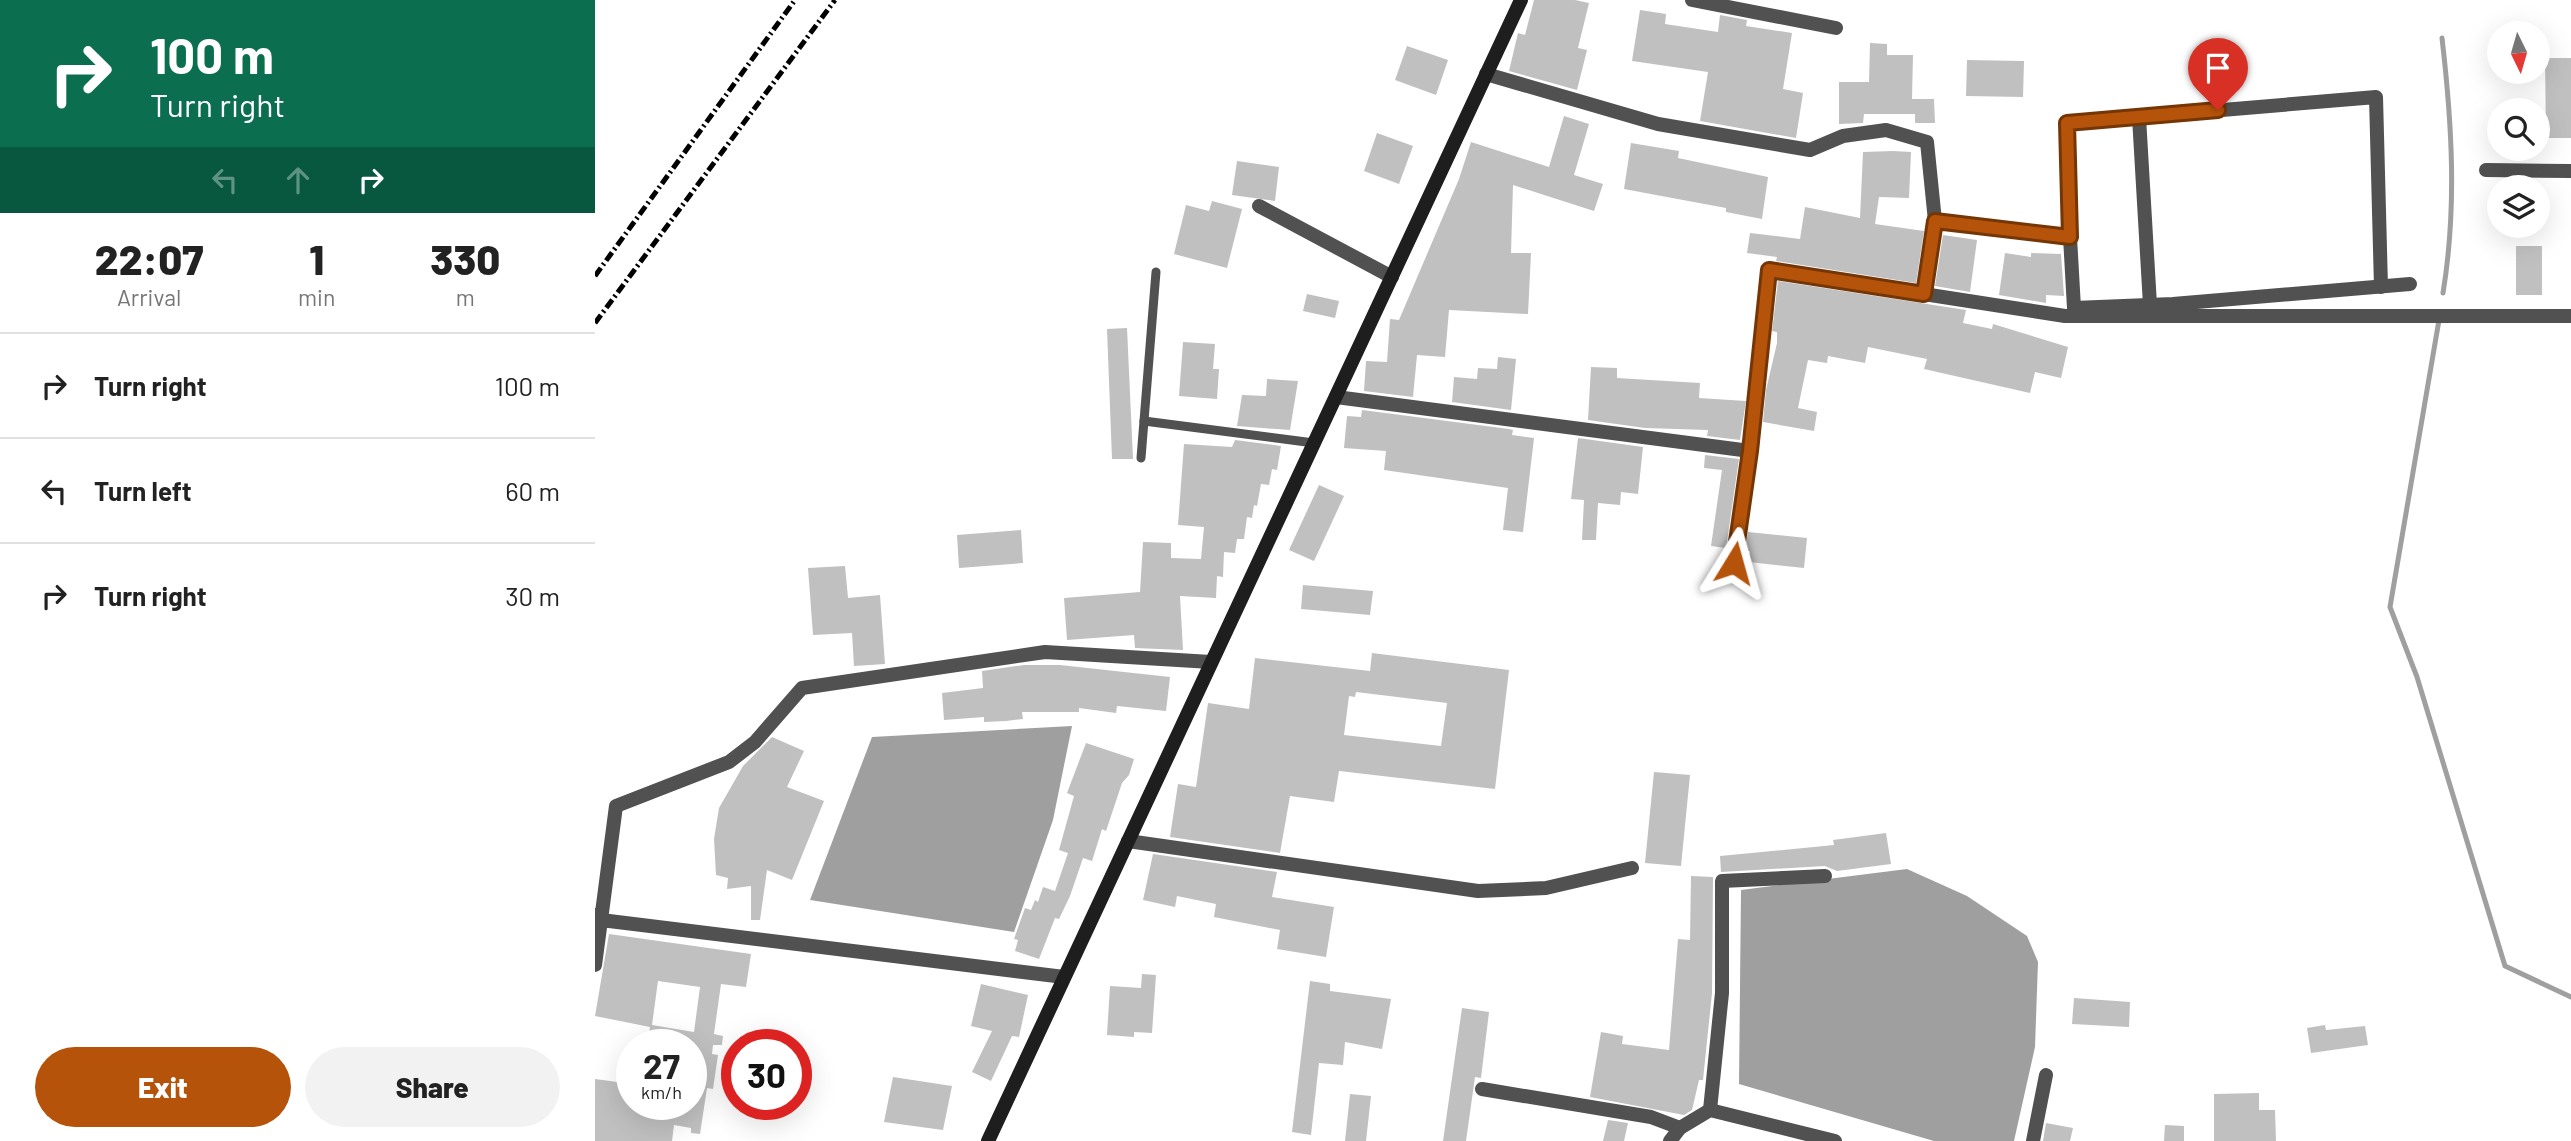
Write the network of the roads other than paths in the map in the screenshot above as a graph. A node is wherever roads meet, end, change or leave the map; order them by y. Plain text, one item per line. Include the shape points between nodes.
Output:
1 (1521, 0) edge
2 (1692, 0) edge
3 (1836, 28) dead end
4 (1486, 74) junction
5 (2139, 117) junction
6 (2486, 170) dead end
7 (2571, 171) edge
8 (1259, 206) dead end
9 (1935, 221) junction
10 (2070, 237) junction
11 (1156, 272) dead end
12 (1392, 277) junction
13 (2410, 284) dead end
14 (2381, 287) junction
15 (1924, 294) junction
16 (2151, 305) junction
17 (2571, 316) edge
18 (1336, 397) junction
19 (1144, 421) junction
20 (1314, 443) junction
21 (1750, 451) junction
22 (1141, 458) dead end
23 (1734, 563) dead end
24 (1211, 662) junction
25 (1128, 841) junction
26 (1632, 868) dead end
27 (1825, 876) dead end
28 (598, 918) edge
29 (595, 965) edge
30 (1064, 977) junction
31 (2046, 1075) dead end
32 (1482, 1089) dead end
33 (1710, 1110) junction
34 (1680, 1128) junction
35 (1828, 1140) edge
36 (988, 1141) edge
37 (1670, 1141) edge
38 (2032, 1141) edge

1 - 4 main road
2 - 3 street
4 - 9 street via 1658,124 1810,150 1843,136 1886,130 1927,142
4 - 12 main road
5 - 10 street via 2067,123
5 - 14 street via 2376,97
5 - 16 street
6 - 7 street
8 - 12 street
9 - 10 street
9 - 15 street
10 - 16 street via 2074,308
11 - 19 lane
12 - 18 main road
13 - 14 street
14 - 16 street
15 - 17 street via 2064,316
15 - 21 street via 1769,270
18 - 20 main road
18 - 21 street
19 - 20 lane
19 - 22 lane
20 - 24 main road
21 - 23 street
24 - 25 main road
24 - 28 street via 1045,652 801,688 755,742 729,762 616,806
25 - 26 street via 1478,891 1546,888
25 - 30 main road
27 - 33 street via 1722,881 1722,993
28 - 29 street
28 - 30 street
30 - 36 main road
31 - 38 street
32 - 34 street via 1651,1116
33 - 34 street
33 - 35 street
34 - 37 street

